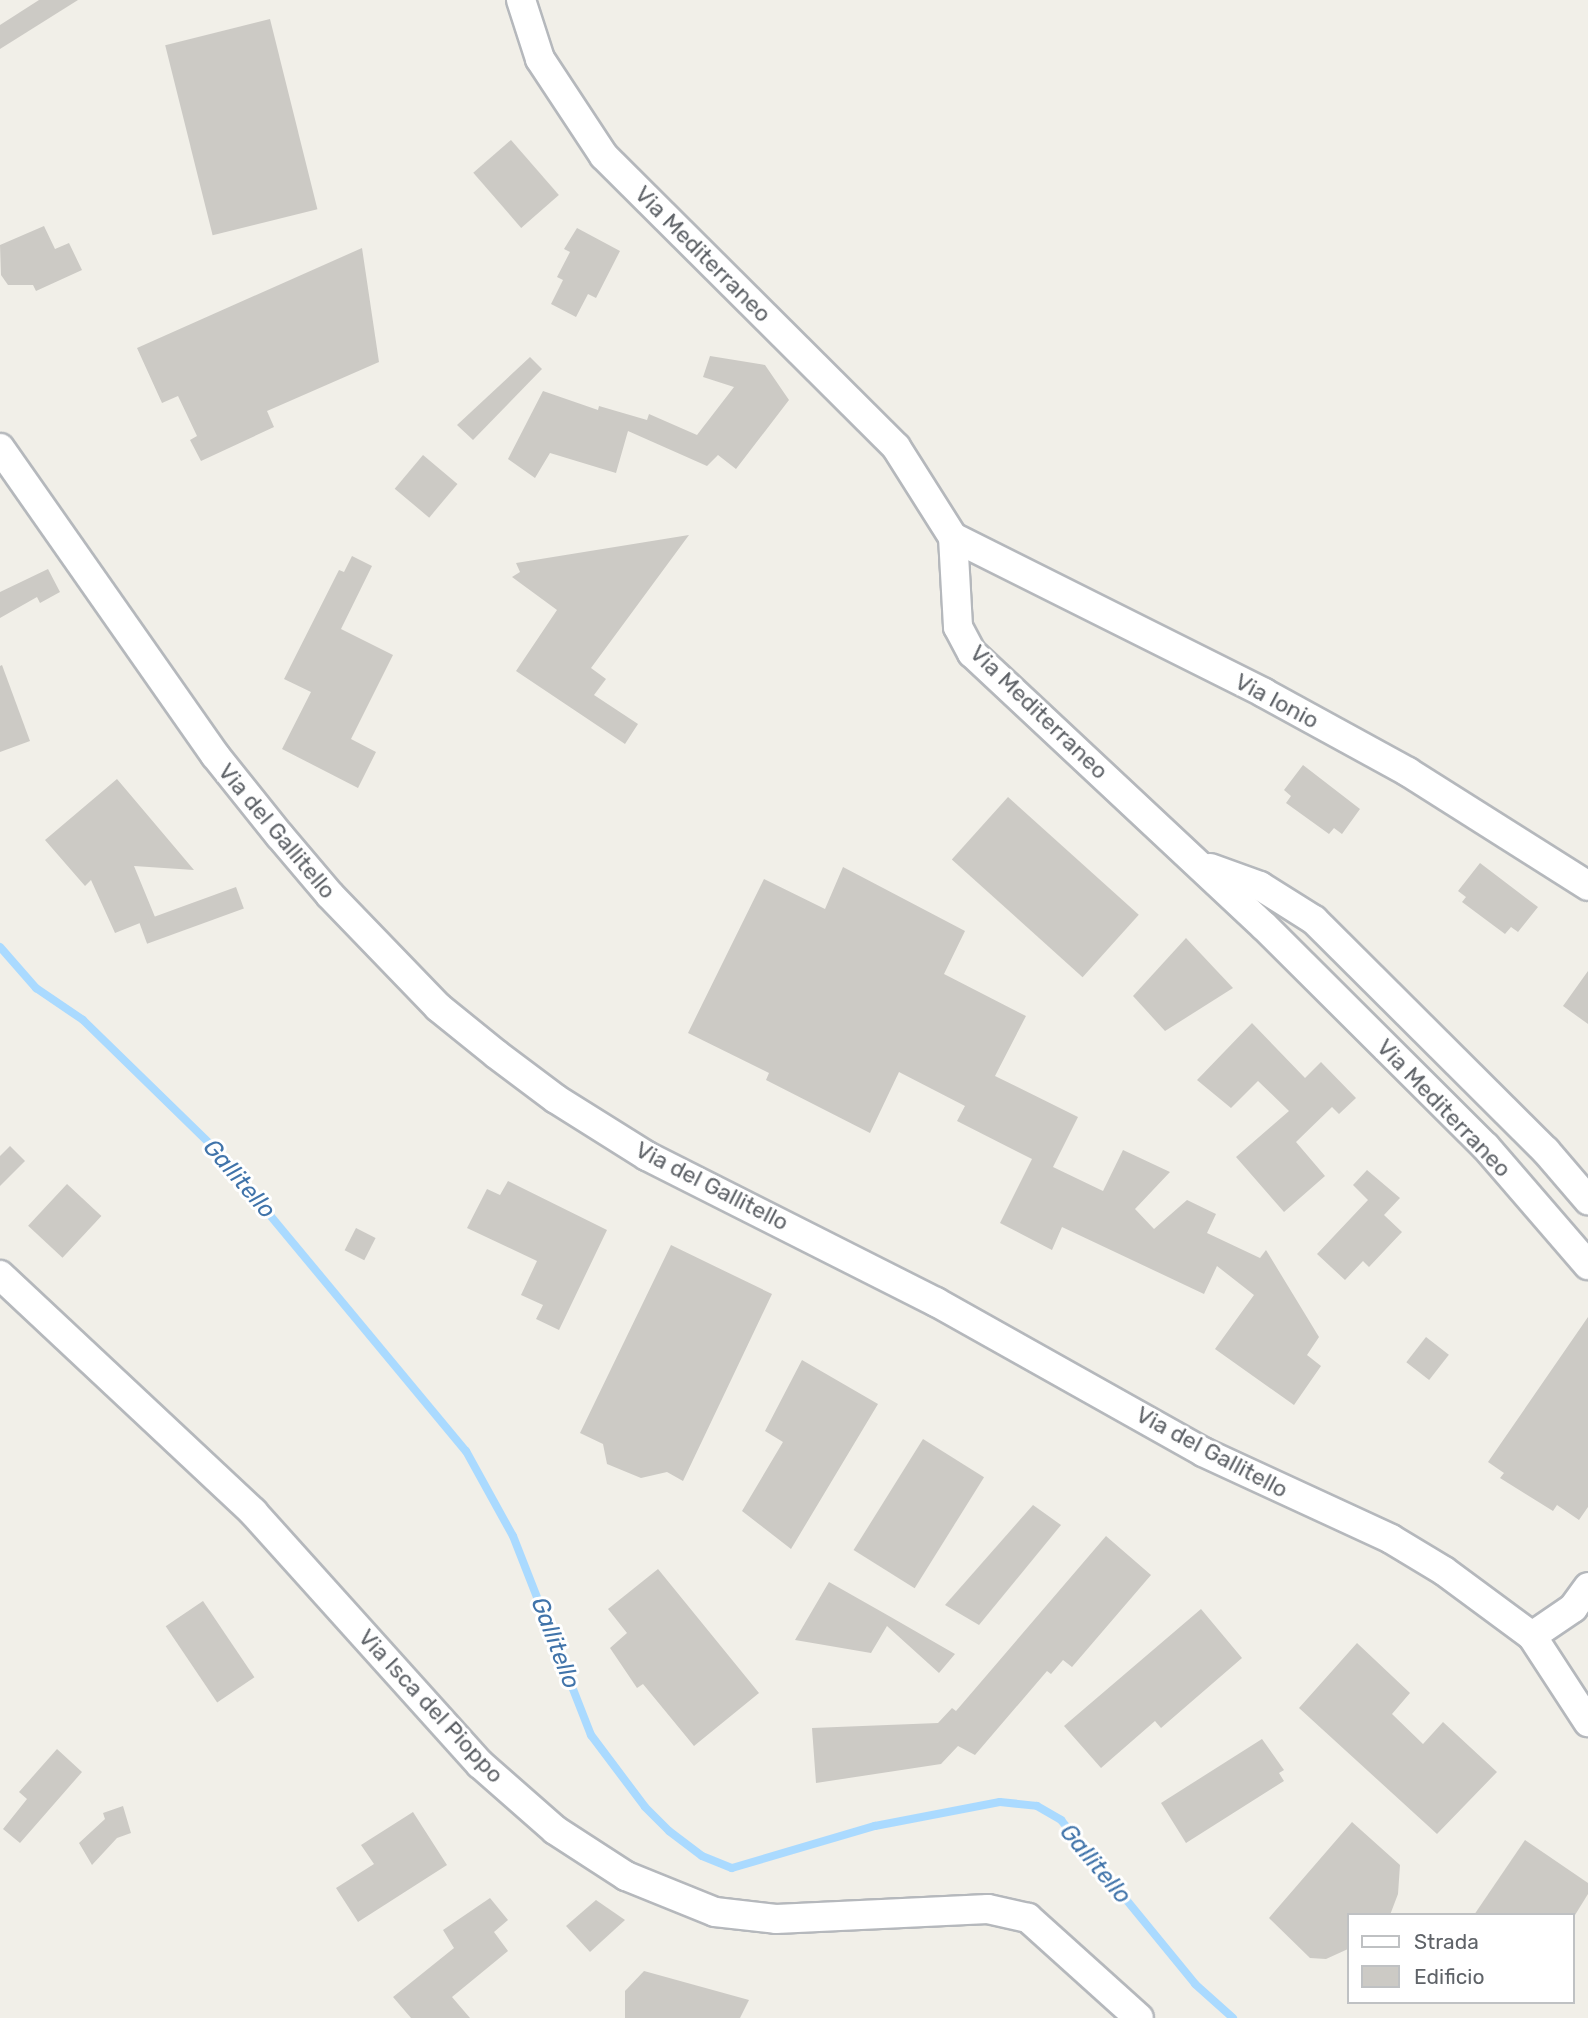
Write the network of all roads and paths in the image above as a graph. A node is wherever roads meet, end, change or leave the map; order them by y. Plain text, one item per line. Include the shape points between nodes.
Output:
1 (521, 0) edge
2 (0, 448) edge
3 (953, 537) junction
4 (1200, 865) junction
5 (1588, 886) edge
6 (1588, 1200) edge
7 (1588, 1265) edge
8 (0, 1275) edge
9 (1588, 1587) edge
10 (1532, 1636) junction
11 (1588, 1723) edge
12 (1139, 2018) edge

1 - 3 street, Via Mediterraneo via 540,59 604,156 896,447
2 - 10 street, Via del Gallitello via 215,755 280,836 438,1007 496,1054 647,1156 936,1302 1203,1452 1391,1539 1444,1571
3 - 4 street, Via Mediterraneo via 958,627 972,653
3 - 5 street, Via Ionio via 1343,736
4 - 6 street via 1260,886 1314,920 1546,1151
4 - 7 street, Via Mediterraneo via 1486,1147
8 - 12 street, Via Isca del Pioppo via 253,1512 480,1764 575,1843 626,1876 715,1912 776,1919 988,1909 1028,1918
9 - 10 street via 1573,1608
10 - 11 street, Via del Gallitello

